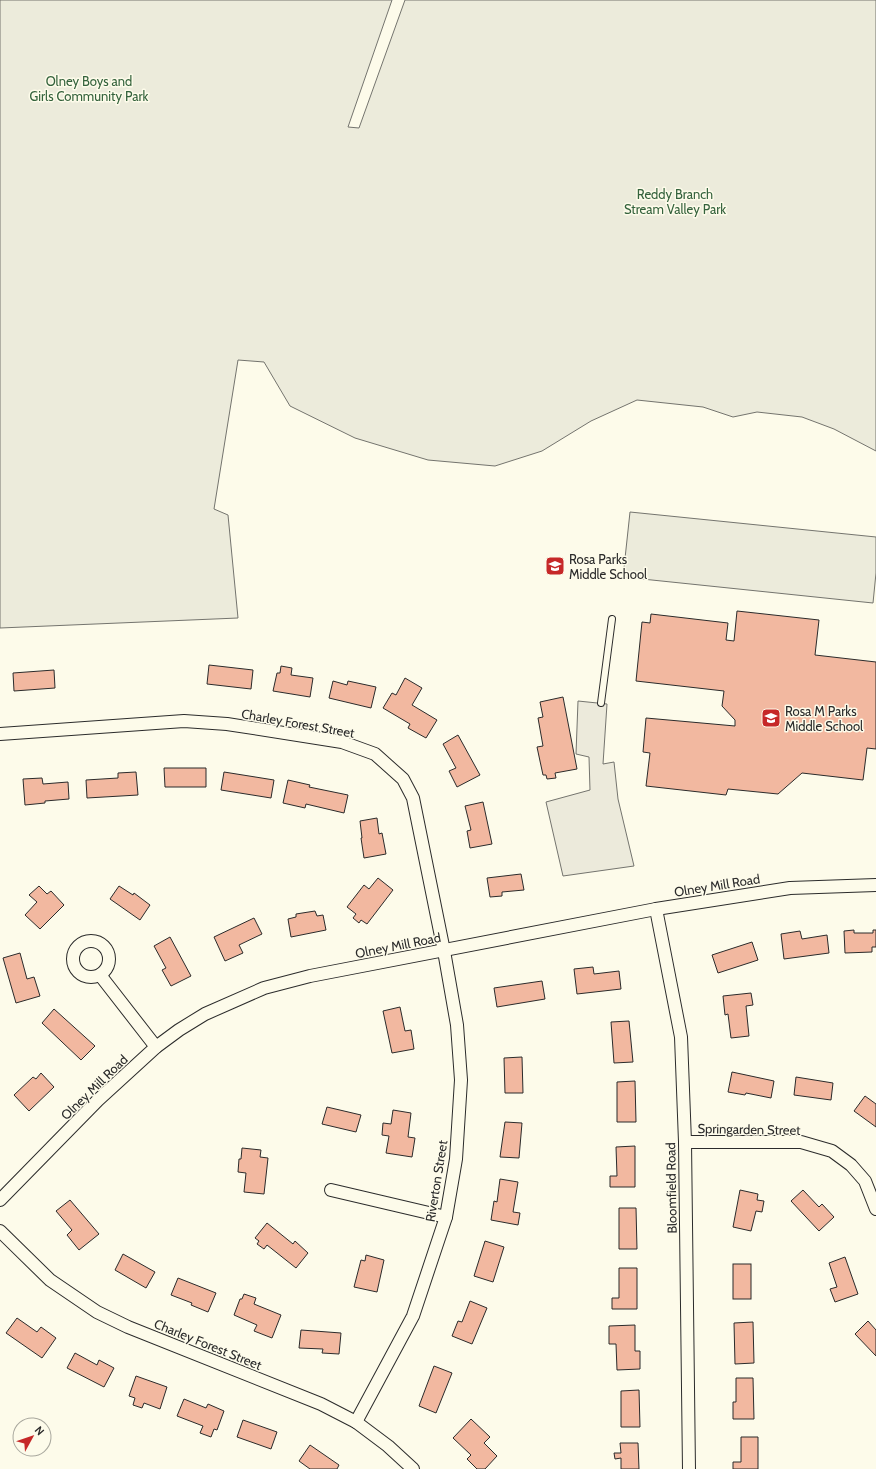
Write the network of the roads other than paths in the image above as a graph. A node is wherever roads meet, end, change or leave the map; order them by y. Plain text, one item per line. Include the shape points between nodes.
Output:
1 (612, 619) dead end
2 (601, 703) dead end
3 (0, 734) edge
4 (876, 885) edge
5 (656, 909) junction
6 (444, 951) junction
7 (100, 975) dead end
8 (156, 1047) junction
9 (685, 1142) junction
10 (331, 1190) dead end
11 (0, 1200) edge
12 (876, 1209) edge
13 (446, 1216) junction
14 (0, 1231) edge
15 (356, 1422) junction
16 (413, 1469) edge
17 (689, 1469) edge

1 - 2 lane
3 - 6 street, Charley Forest Street via 184,721 227,724 342,742 375,754 403,779 413,798
4 - 5 street, Olney Mill Road via 790,888
5 - 6 street, Olney Mill Road
5 - 9 street, Bloomfield Road via 681,1037
6 - 8 street, Olney Mill Road via 310,976 264,988 205,1014
6 - 13 street, Riverton Street via 457,1025 461,1080 456,1159
7 - 8 street
8 - 11 street, Olney Mill Road via 98,1100
9 - 12 street, Springarden Street via 801,1142 832,1152 851,1165 865,1181
9 - 17 street, Bloomfield Road
10 - 13 street
13 - 15 street, Riverton Street via 413,1316
14 - 15 street, Charley Forest Street via 50,1280 97,1312 128,1327 321,1404
15 - 16 street, Charley Forest Street

